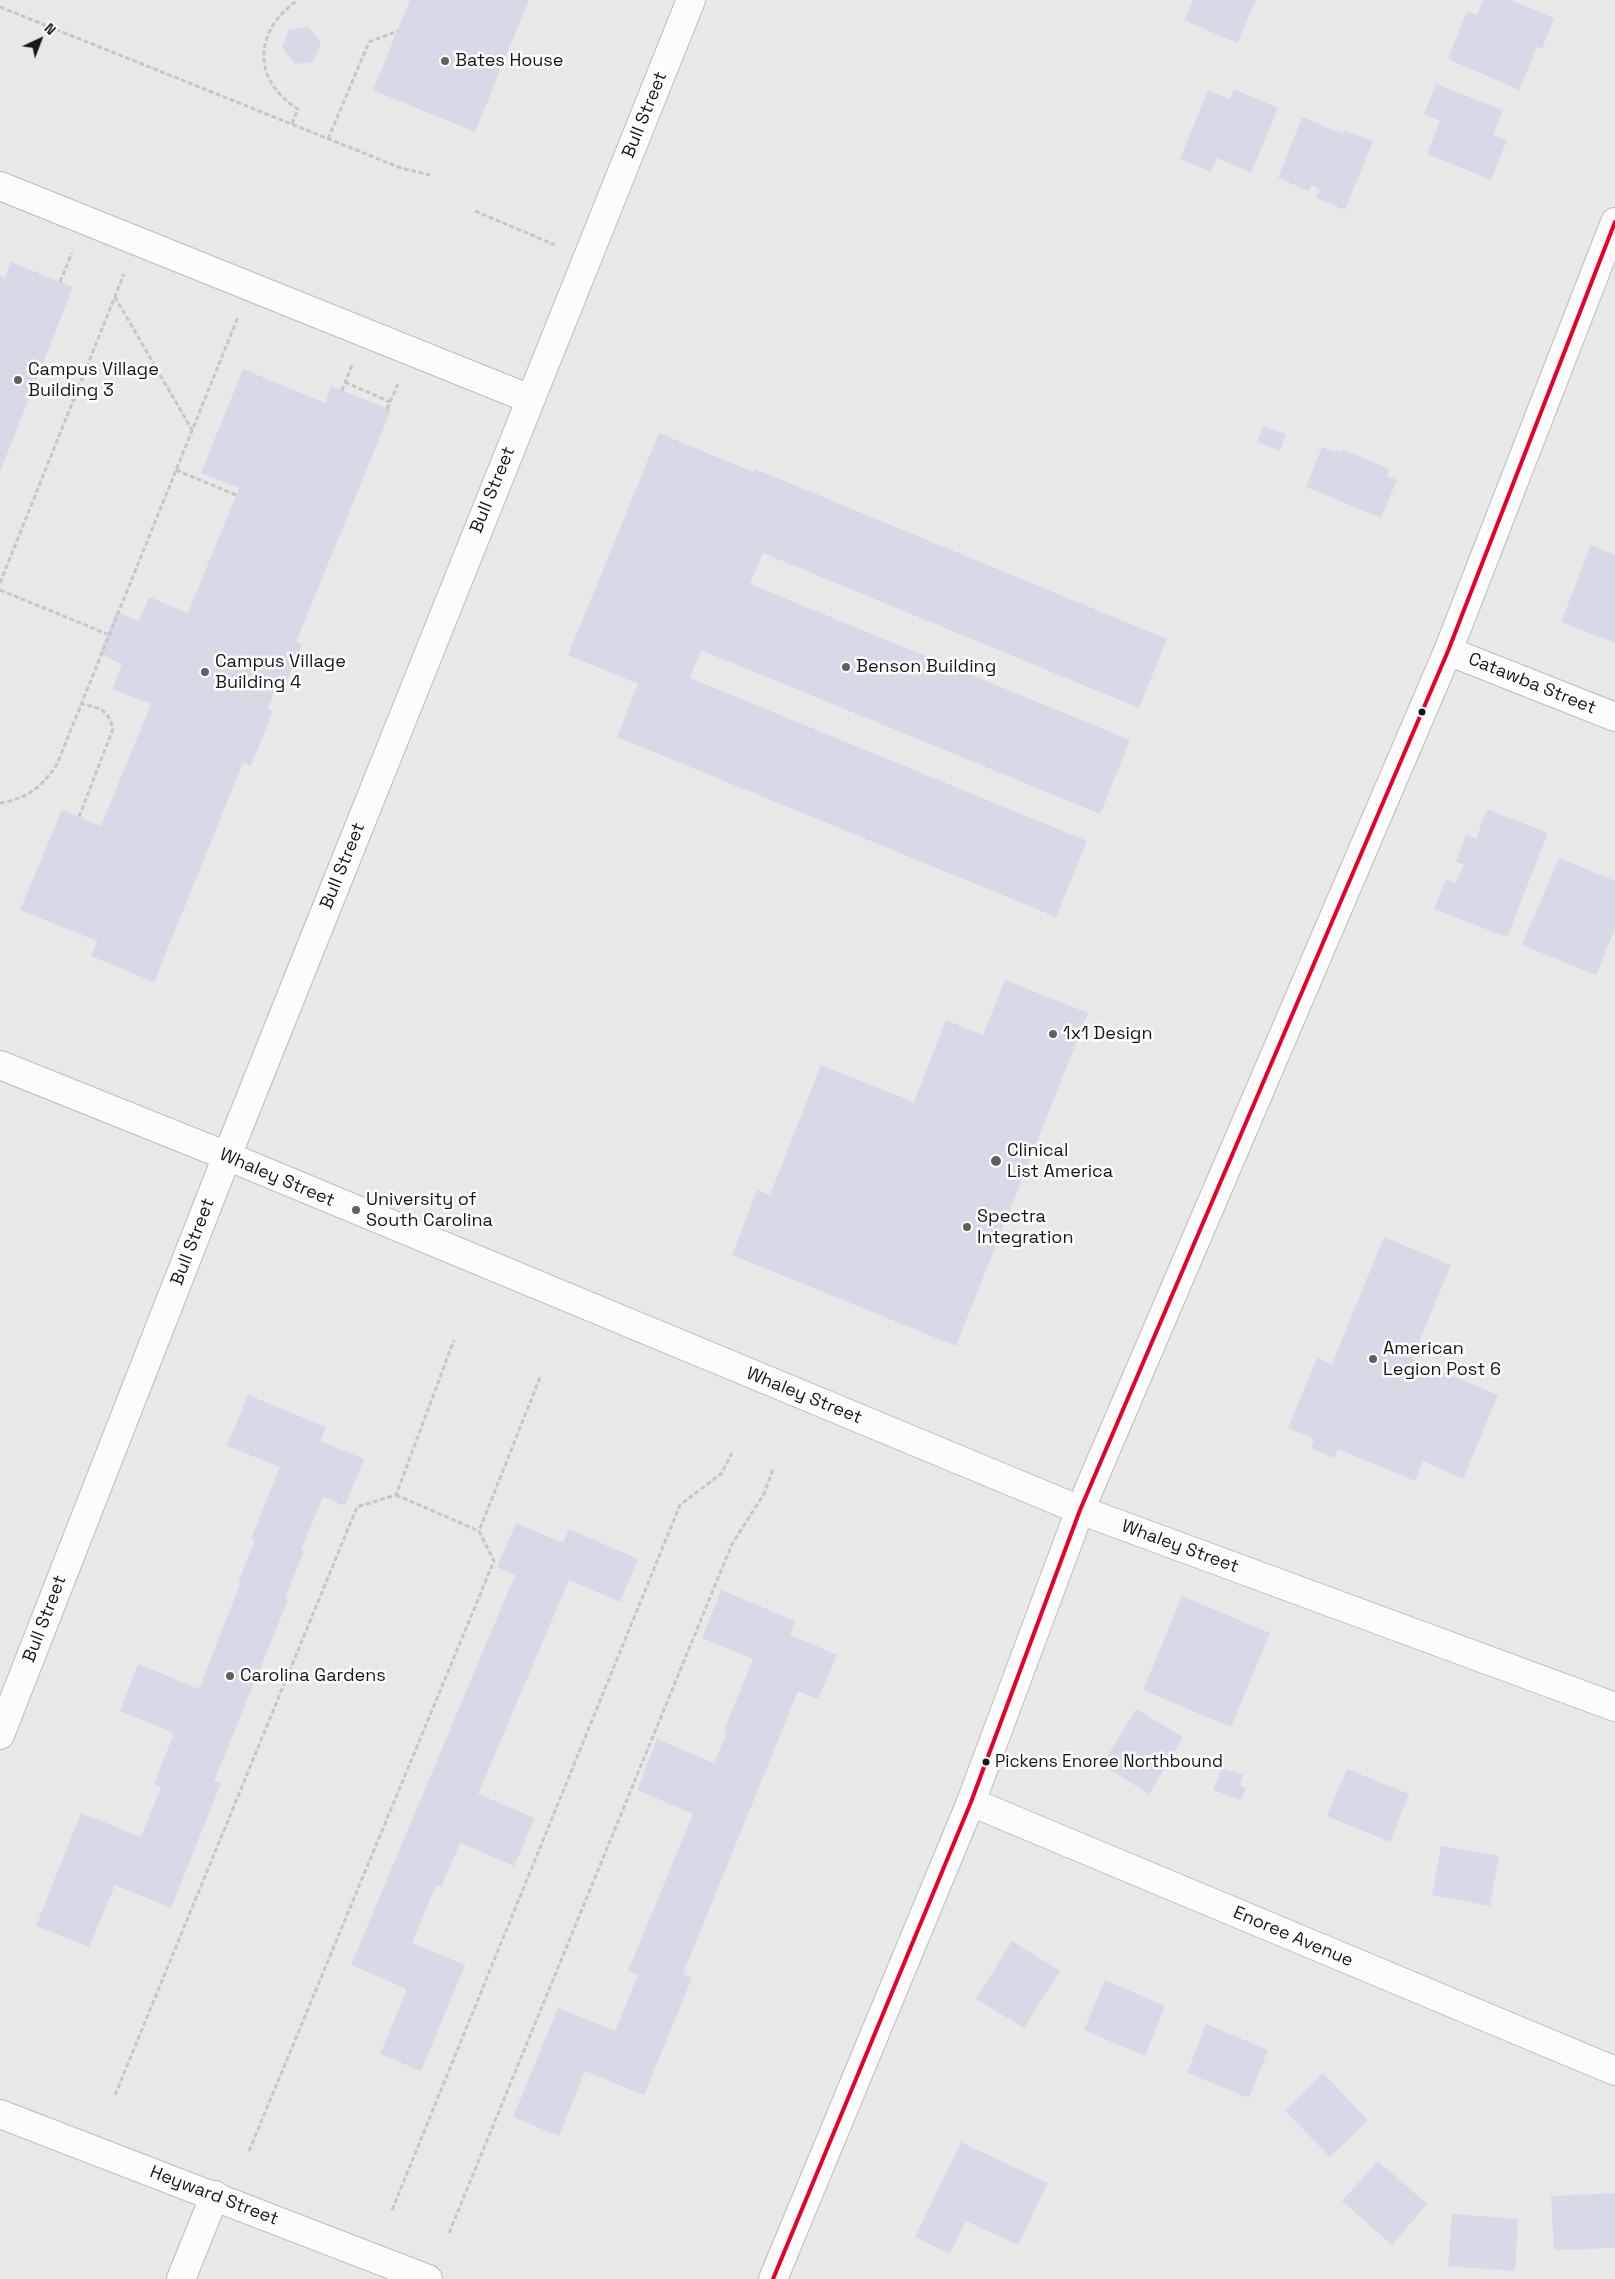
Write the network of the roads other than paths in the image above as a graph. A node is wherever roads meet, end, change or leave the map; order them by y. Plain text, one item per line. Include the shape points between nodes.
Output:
1 (691, 0) edge
2 (0, 186) edge
3 (1615, 222) edge
4 (530, 399) junction
5 (1448, 651) junction
6 (1615, 717) edge
7 (0, 1065) edge
8 (227, 1156) junction
9 (1080, 1510) junction
10 (1615, 1707) edge
11 (0, 1735) edge
12 (971, 1802) junction
13 (1615, 2071) edge
14 (0, 2114) edge
15 (215, 2196) junction
16 (181, 2279) edge
17 (428, 2279) edge
18 (773, 2279) edge

1 - 4 street, Bull Street
2 - 4 street
3 - 5 street
4 - 8 street, Bull Street
5 - 6 street, Catawba Street
5 - 9 street
7 - 8 street, Whaley Street
8 - 9 street, Whaley Street
8 - 11 street, Bull Street
9 - 10 street, Whaley Street
9 - 12 street
12 - 13 street, Enoree Avenue
12 - 18 street
14 - 15 street, Heyward Street
15 - 16 street
15 - 17 street, Heyward Street

